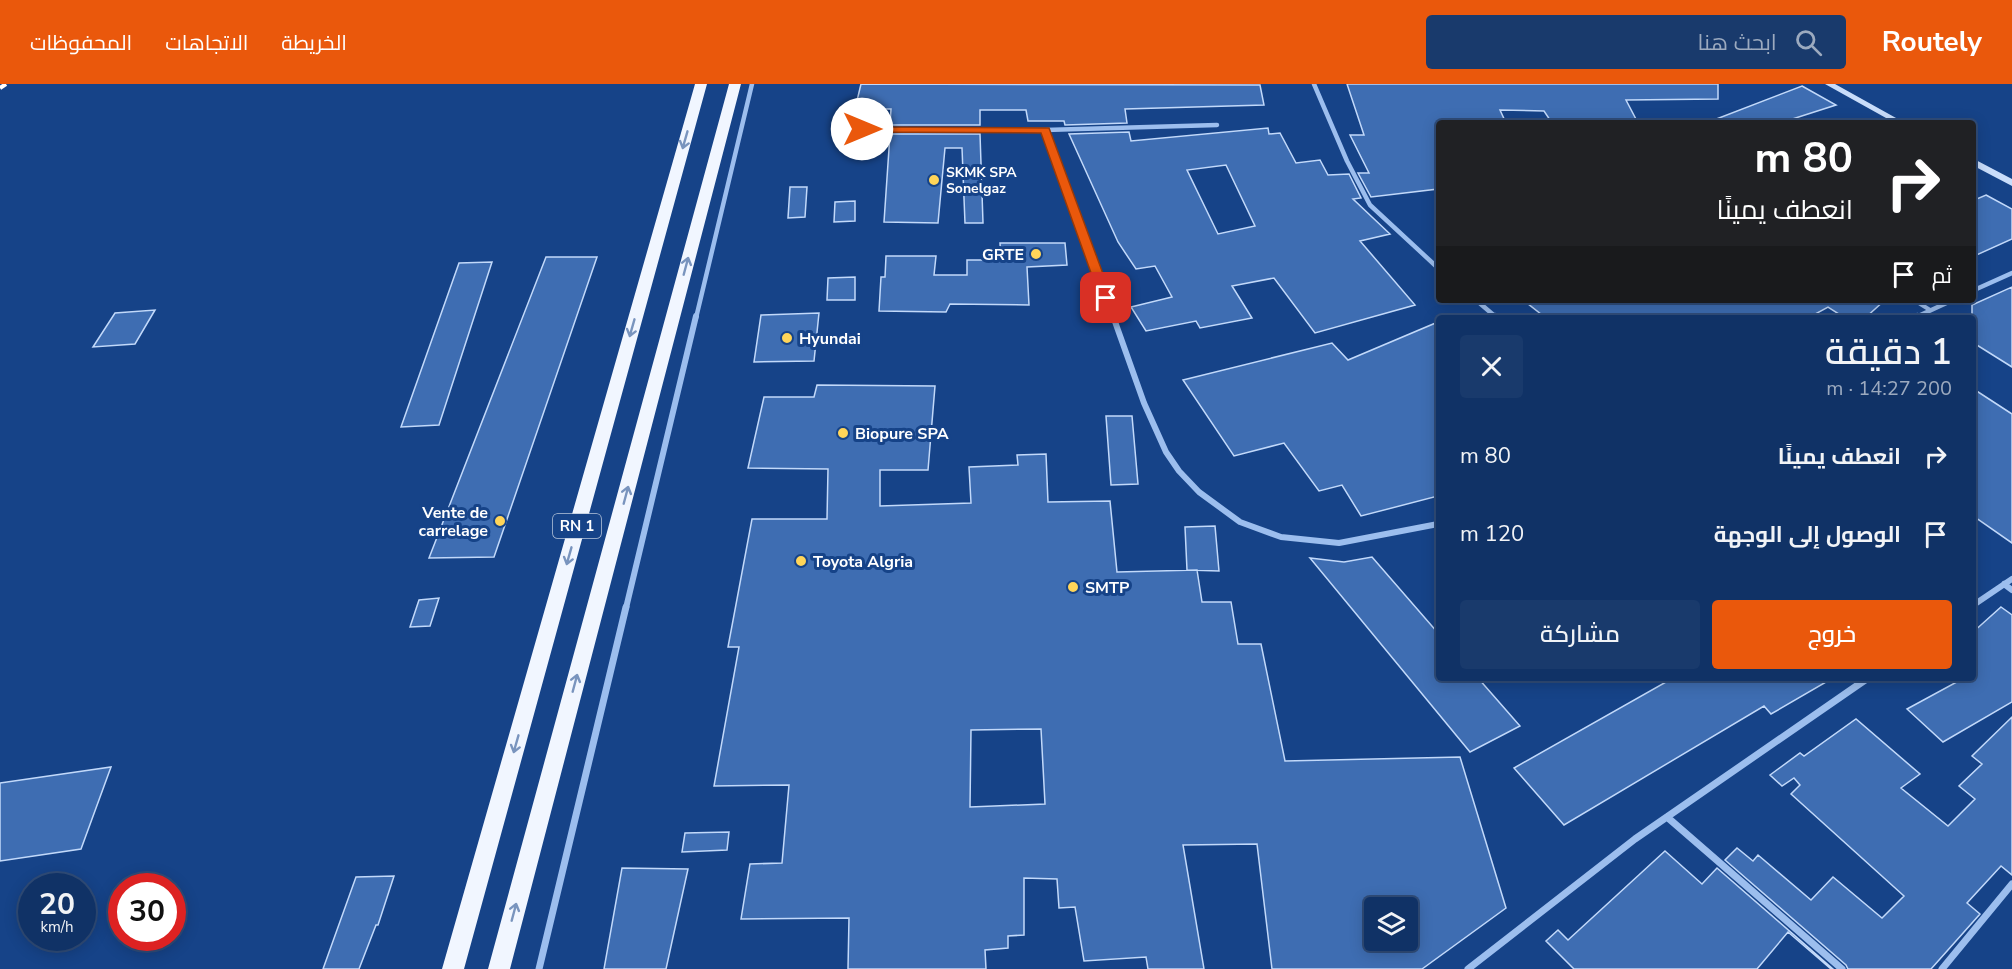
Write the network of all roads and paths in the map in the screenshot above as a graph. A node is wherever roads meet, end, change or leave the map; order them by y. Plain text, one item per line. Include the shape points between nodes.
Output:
1 (701, 84) edge
2 (735, 84) edge
3 (752, 84) edge
4 (1314, 84) edge
5 (1828, 84) edge
6 (1895, 120) edge
7 (1217, 125) dead end
8 (862, 129) dead end
9 (1045, 130) junction
10 (1976, 164) edge
11 (2012, 183) edge
12 (1436, 266) edge
13 (2012, 273) edge
14 (1976, 289) edge
15 (1480, 303) edge
16 (1919, 303) edge
17 (1946, 303) edge
18 (1930, 310) junction
19 (1494, 315) edge
20 (1920, 315) edge
21 (1436, 524) edge
22 (2012, 579) edge
23 (2004, 584) junction
24 (2012, 590) edge
25 (1976, 603) edge
26 (1864, 681) edge
27 (1667, 817) junction
28 (2012, 884) edge
29 (453, 969) edge
30 (499, 969) edge
31 (539, 969) edge
32 (1468, 969) edge
33 (1842, 969) edge
34 (1942, 969) edge

1 -> 29 highway, RN 1
30 -> 2 highway, RN 1
3 - 31 street
4 - 12 street via 1370,206
5 - 6 main road
7 - 9 street
8 - 9 street
9 - 21 street via 1144,403 1166,452 1199,492 1240,522 1281,537 1339,543
10 - 11 main road
13 - 14 street
15 - 19 street
16 - 18 lane
17 - 18 street
18 - 20 street
22 - 23 street
23 - 24 street
23 - 25 street
26 - 27 street
27 - 32 street
27 - 33 street
28 - 34 street

